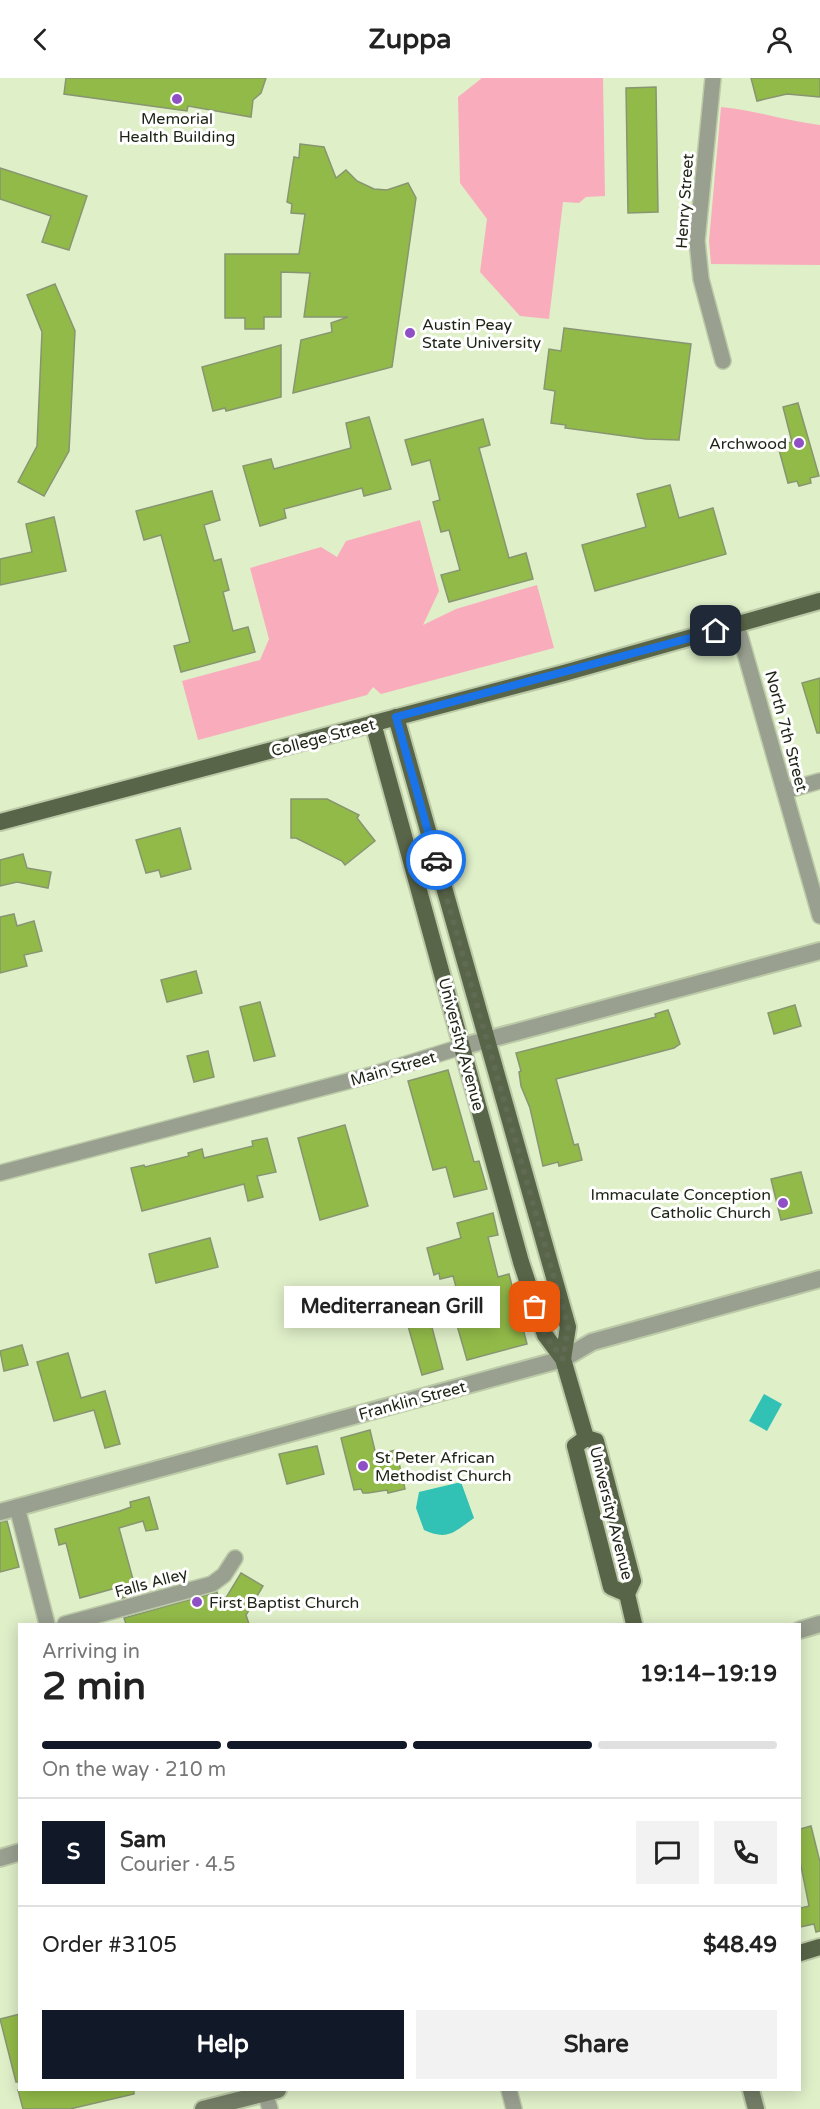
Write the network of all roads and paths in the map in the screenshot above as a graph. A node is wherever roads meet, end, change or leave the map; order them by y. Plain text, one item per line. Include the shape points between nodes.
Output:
1 (713, 78) edge
2 (723, 361) dead end
3 (820, 602) edge
4 (737, 625) junction
5 (396, 717) junction
6 (373, 723) junction
7 (820, 781) edge
8 (785, 790) junction
9 (0, 822) edge
10 (820, 916) edge
11 (820, 951) edge
12 (488, 1037) junction
13 (464, 1046) junction
14 (0, 1173) edge
15 (820, 1279) edge
16 (563, 1359) junction
17 (17, 1507) junction
18 (0, 1512) edge
19 (235, 1558) dead end
20 (47, 1623) edge
21 (69, 1623) edge
22 (634, 1623) edge
23 (820, 1624) edge
24 (801, 1630) edge
25 (18, 1853) edge
26 (0, 1858) edge
27 (820, 1947) edge
28 (801, 1953) edge
29 (509, 2091) edge
30 (751, 2091) edge
31 (271, 2097) edge
32 (203, 2109) edge
33 (514, 2109) edge
34 (756, 2109) edge

1 - 2 street, Henry Street via 697,241 701,279
3 - 4 main road, College Street
4 - 5 main road, College Street
4 - 8 street, North 7th Street
5 - 6 main road, College Street
5 - 12 main road, University Avenue
6 - 9 main road, College Street
6 - 13 main road, University Avenue
7 - 8 street
8 - 10 street, North 7th Street
11 - 12 street, Main Street
12 - 13 street, Main Street
12 - 16 main road, University Avenue via 568,1327
13 - 14 street, Main Street via 381,1072
13 - 16 main road, University Avenue via 521,1262 545,1335
15 - 16 street, Franklin Street via 592,1342
16 - 17 street, Franklin Street
16 - 22 main road, University Avenue via 586,1438 597,1441 633,1581 627,1594
17 - 18 street, Franklin Street
17 - 20 street
19 - 21 street, Falls Alley via 224,1575 212,1584
23 - 24 street
25 - 26 street
27 - 28 main road
29 - 33 street
30 - 34 main road
31 - 32 main road

